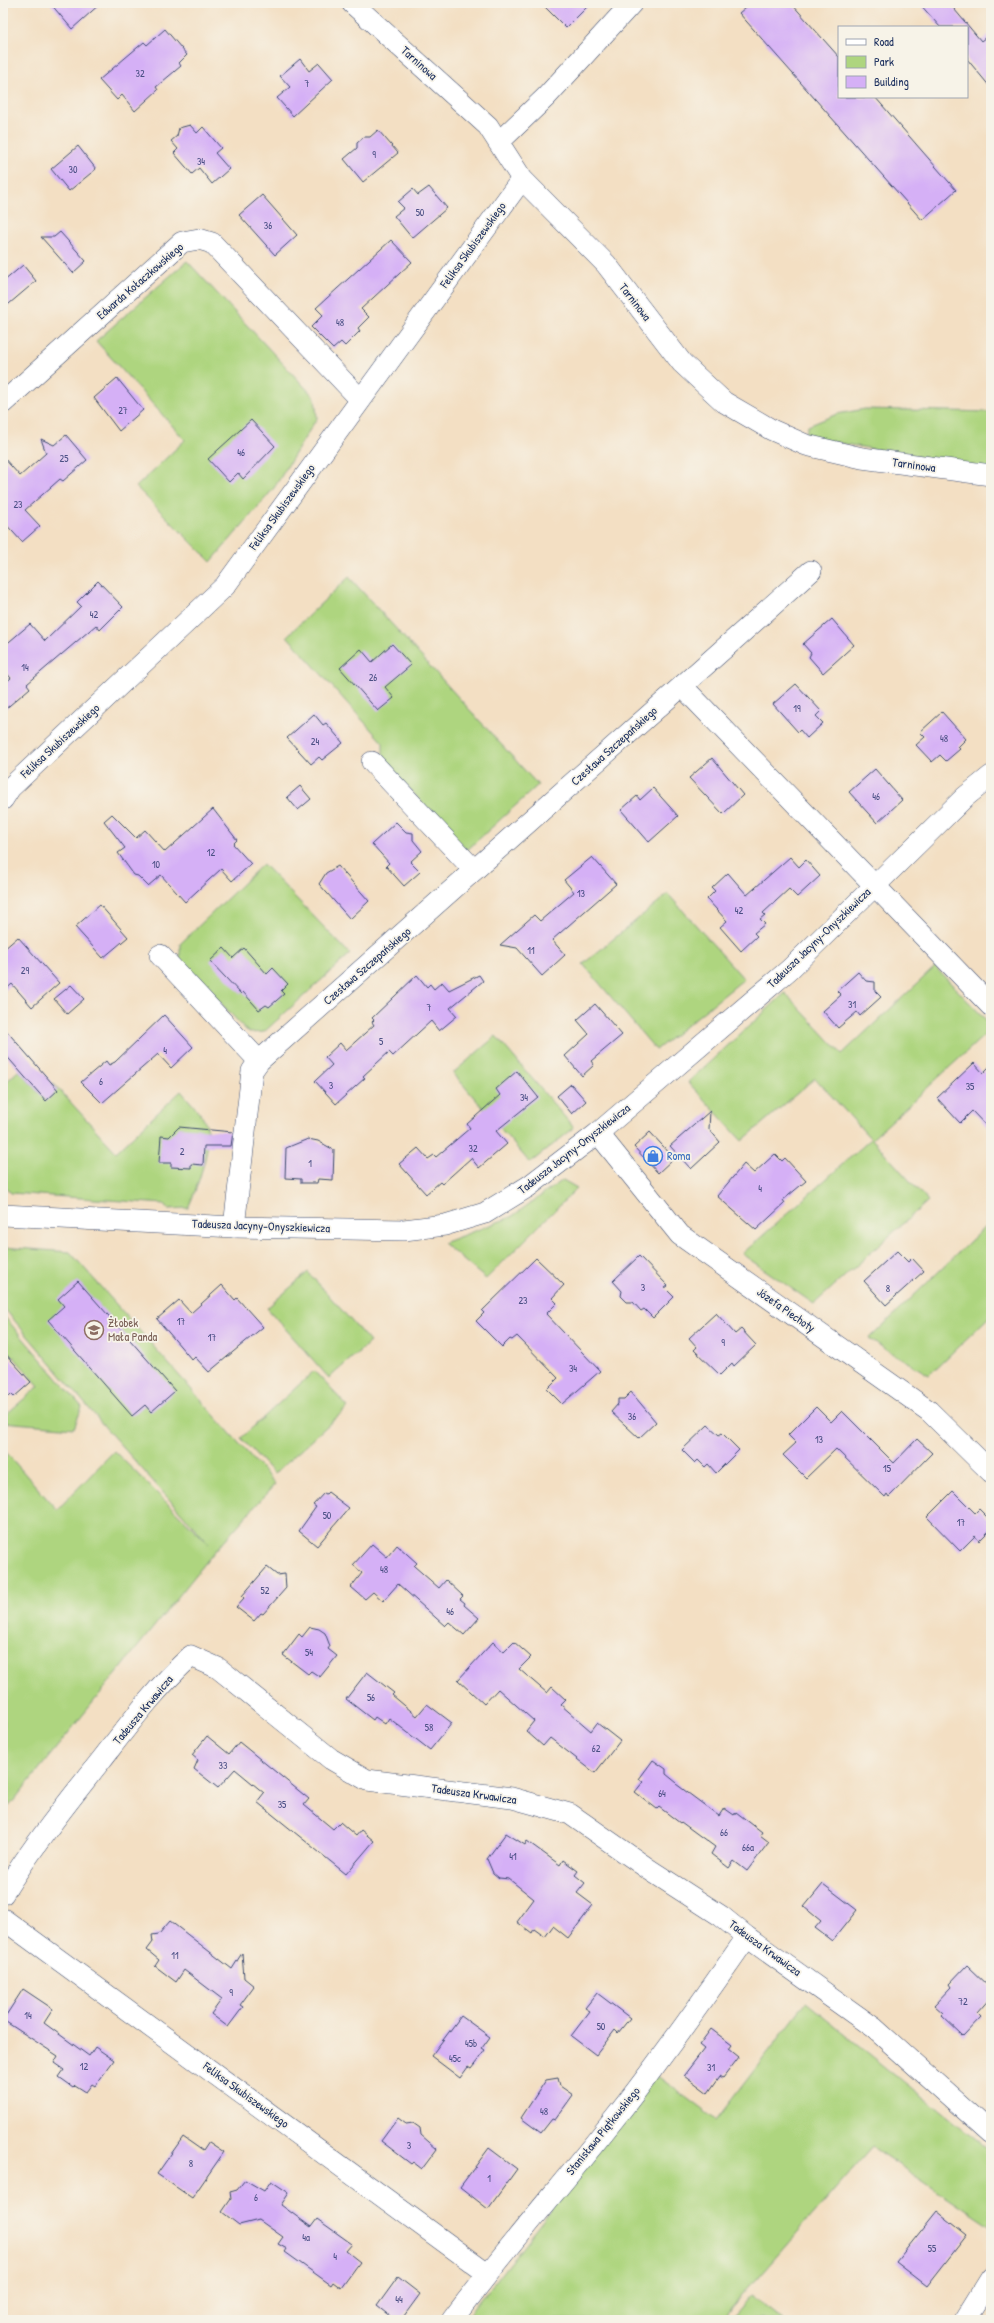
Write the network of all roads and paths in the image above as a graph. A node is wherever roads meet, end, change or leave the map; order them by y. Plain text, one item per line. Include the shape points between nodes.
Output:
1 (352, 3) edge
2 (632, 3) edge
3 (499, 142) junction
4 (522, 179) junction
5 (360, 399) junction
6 (3, 403) edge
7 (991, 475) edge
8 (811, 571) dead end
9 (682, 686) junction
10 (372, 762) dead end
11 (991, 776) edge
12 (5, 790) edge
13 (474, 870) junction
14 (875, 884) junction
15 (160, 955) dead end
16 (991, 1006) edge
17 (259, 1061) junction
18 (598, 1133) junction
19 (3, 1215) edge
20 (234, 1227) junction
21 (991, 1472) edge
22 (3, 1894) edge
23 (3, 1919) edge
24 (746, 1937) junction
25 (991, 2133) edge
26 (487, 2273) junction
27 (991, 2278) edge
28 (452, 2320) edge
29 (965, 2320) edge

1 - 3 street, Tarninowa via 488,126
2 - 3 street via 546,97
3 - 4 street, Tarninowa
4 - 5 street, Feliksa Skubiszewskiego
4 - 7 street, Tarninowa via 606,264 682,363 724,402 772,430 806,445 862,458
5 - 6 street, Edwarda Kołaczkowskiego via 212,243 199,239 182,242
5 - 12 street, Feliksa Skubiszewskiego via 225,586
8 - 9 street, Czesława Szczepańskiego
9 - 13 street, Czesława Szczepańskiego
9 - 14 street
10 - 13 street
11 - 14 street, Tadeusza Jacyny-Onyszkiewicza via 965,797
13 - 17 street, Czesława Szczepańskiego
14 - 16 street, Tadeusza Jacyny-Onyszkiewicza
14 - 18 street, Tadeusza Jacyny-Onyszkiewicza via 790,970
15 - 17 street
17 - 20 street, Czesława Szczepańskiego via 252,1071
18 - 20 street, Tadeusza Jacyny-Onyszkiewicza via 529,1186 485,1213 445,1225 404,1230
18 - 21 street, Józefa Piechoty via 680,1236 929,1411
19 - 20 street, Tadeusza Jacyny-Onyszkiewicza
22 - 24 street, Tadeusza Krwawicza via 25,1859 95,1768 163,1682 191,1656 218,1668 331,1759 367,1780 512,1798 570,1814 721,1916
23 - 26 street, Feliksa Skubiszewskiego
24 - 25 street, Tadeusza Krwawicza via 874,2028
24 - 26 street, Stanisława Piątkowskiego via 615,2118
26 - 28 street, Stanisława Piątkowskiego
27 - 29 street

